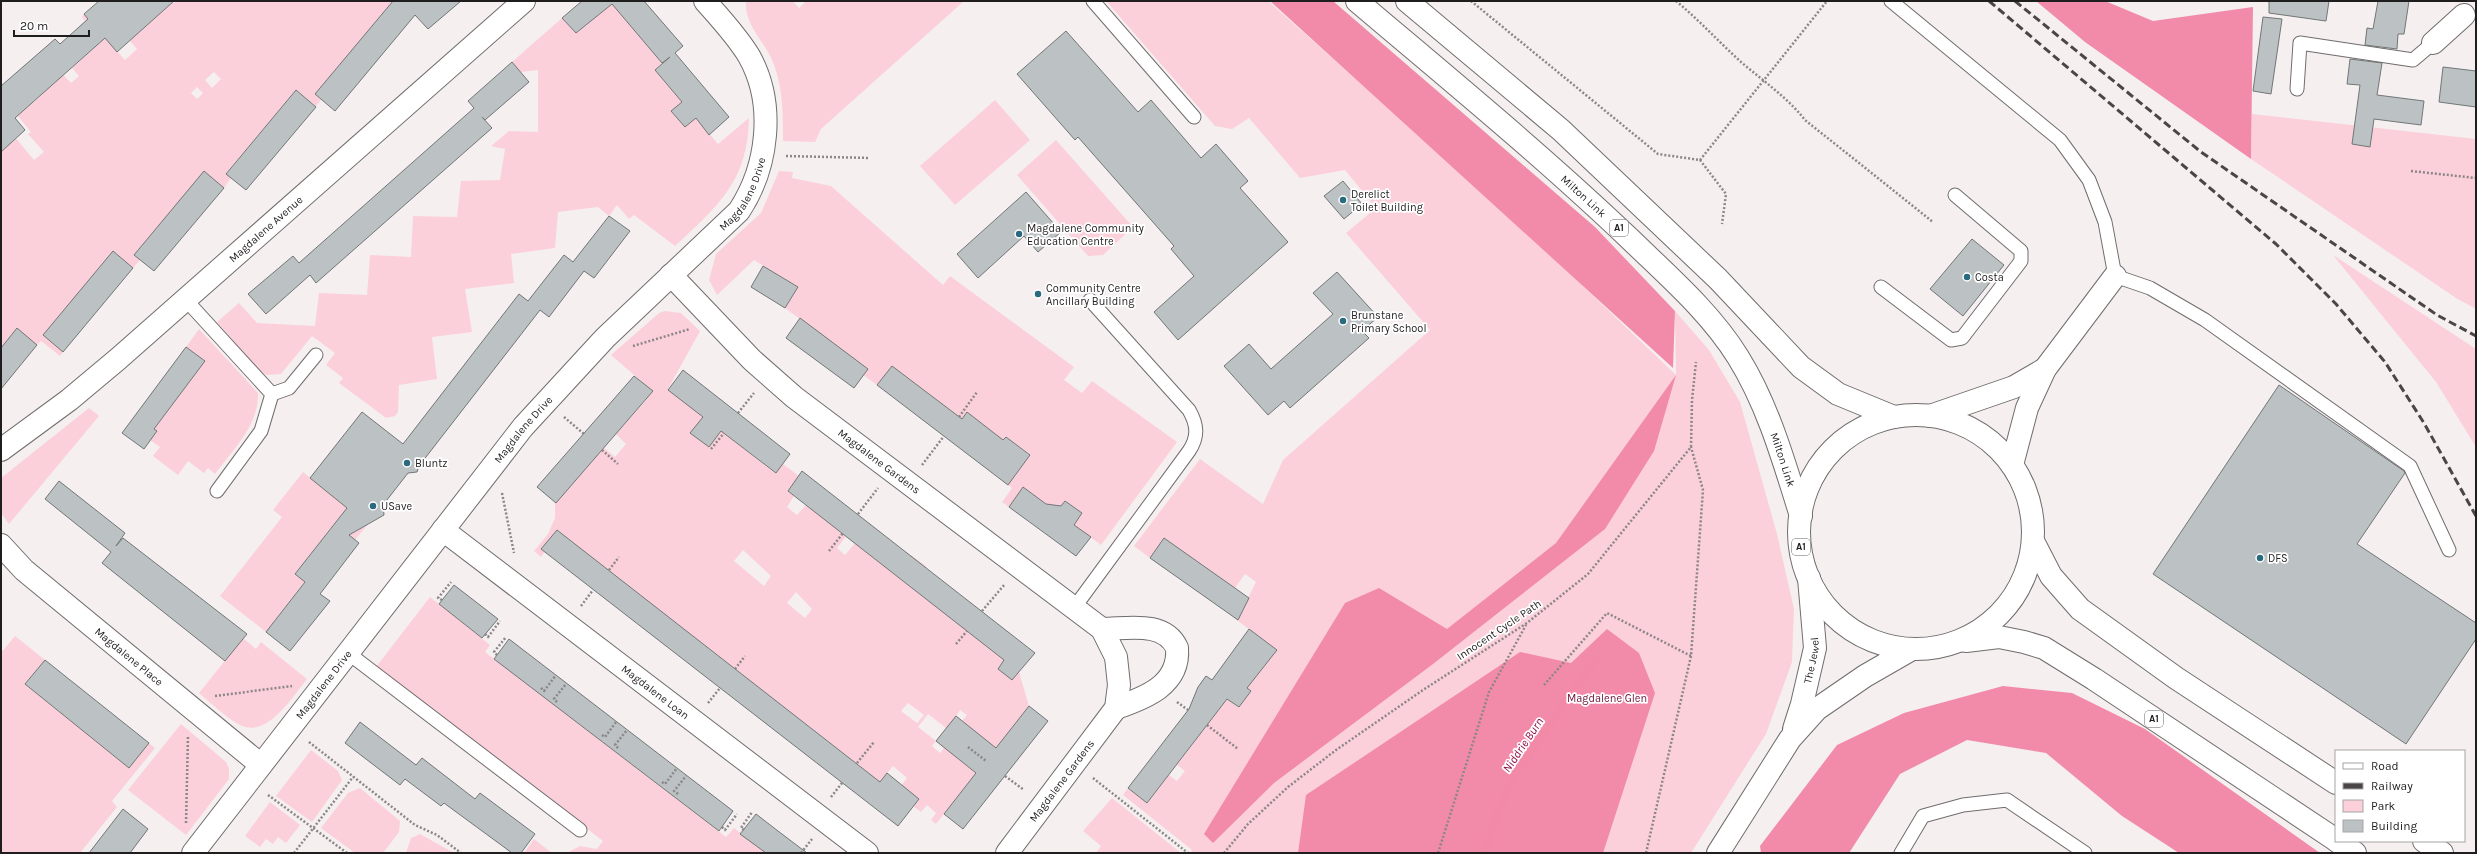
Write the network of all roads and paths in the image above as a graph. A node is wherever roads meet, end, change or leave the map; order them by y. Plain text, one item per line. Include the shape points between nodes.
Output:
1 (524, 1) edge
2 (1093, 1) edge
3 (1357, 1) edge
4 (1407, 1) edge
5 (1471, 1) edge
6 (1676, 1) edge
7 (1827, 1) edge
8 (1891, 1) edge
9 (707, 2) edge
10 (2466, 10) edge
11 (2433, 43) joint
12 (1765, 80) junction
13 (2297, 89) dead end
14 (1194, 117) dead end
15 (762, 155) junction
16 (870, 158) dead end
17 (1700, 160) junction
18 (2411, 171) dead end
19 (2476, 178) edge
20 (1955, 195) dead end
21 (1933, 222) dead end
22 (1722, 224) dead end
23 (671, 275) junction
24 (2115, 276) junction
25 (1881, 287) dead end
26 (186, 300) junction
27 (1090, 300) dead end
28 (709, 316) junction
29 (604, 338) junction
30 (316, 355) dead end
31 (1696, 362) dead end
32 (2045, 370) junction
33 (977, 392) dead end
34 (272, 394) junction
35 (1930, 416) junction
36 (959, 417) dead end
37 (1894, 417) junction
38 (724, 433) dead end
39 (944, 436) dead end
40 (1691, 447) junction
41 (711, 449) dead end
42 (1, 450) edge
43 (602, 450) dead end
44 (496, 461) junction
45 (618, 464) dead end
46 (2012, 466) junction
47 (900, 477) junction
48 (217, 491) dead end
49 (858, 514) dead end
50 (1801, 516) junction
51 (443, 530) junction
52 (843, 533) dead end
53 (2033, 541) junction
54 (1, 545) edge
55 (2449, 550) dead end
56 (829, 551) dead end
57 (619, 557) dead end
58 (1019, 566) junction
59 (609, 570) dead end
60 (506, 578) junction
61 (1809, 578) junction
62 (450, 582) dead end
63 (442, 600) dead end
64 (1074, 608) junction
65 (982, 611) dead end
66 (500, 621) dead end
67 (1527, 623) junction
68 (1102, 629) junction
69 (967, 631) dead end
70 (485, 634) dead end
71 (506, 637) dead end
72 (1957, 642) junction
73 (956, 644) dead end
74 (1912, 649) junction
75 (348, 654) junction
76 (497, 655) dead end
77 (745, 656) dead end
78 (1691, 656) junction
79 (735, 669) dead end
80 (556, 675) dead end
81 (566, 684) dead end
82 (1544, 685) dead end
83 (541, 688) dead end
84 (315, 695) junction
85 (557, 702) dead end
86 (1116, 708) junction
87 (196, 713) junction
88 (616, 722) dead end
89 (1207, 725) dead end
90 (290, 727) junction
91 (627, 730) dead end
92 (602, 735) dead end
93 (1790, 739) junction
94 (874, 742) dead end
95 (968, 747) dead end
96 (618, 748) dead end
97 (1238, 749) dead end
98 (986, 761) dead end
99 (857, 763) dead end
100 (1075, 764) junction
101 (677, 768) dead end
102 (255, 773) junction
103 (686, 776) dead end
104 (353, 777) junction
105 (662, 782) dead end
106 (2335, 782) edge
107 (678, 794) dead end
108 (752, 812) dead end
109 (737, 814) dead end
110 (722, 827) dead end
111 (313, 829) junction
112 (580, 830) dead end
113 (744, 830) dead end
114 (2335, 840) edge
115 (2338, 842) edge
116 (2426, 842) edge
117 (196, 849) edge
118 (294, 853) edge
119 (347, 853) edge
120 (461, 853) edge
121 (867, 853) edge
122 (1007, 853) edge
123 (1188, 853) edge
124 (1224, 853) edge
125 (1438, 853) edge
126 (1646, 853) edge
127 (1718, 853) edge
128 (1901, 853) edge
129 (2085, 853) edge
130 (2355, 853) edge
131 (2442, 853) edge

1 - 26 street, Magdalene Avenue
2 - 14 lane
3 - 50 street, Milton Link / A1 via 1566,178 1711,320 1738,357 1752,382 1772,430
4 - 37 street, A1 via 1561,130 1718,279 1801,367 1838,394
5 - 17 path via 1658,154
6 - 12 path via 1702,22 1741,62
7 - 12 path
8 - 24 lane via 2060,140 2089,180 2105,222
9 - 15 street, Magdalene Drive via 743,47 754,67 765,118
10 - 11 street
11 - 13 lane via 2412,60 2300,43
12 - 17 path
12 - 21 path via 1794,106 1805,120
15 - 16 path
15 - 23 street, Magdalene Drive via 751,193 739,211
17 - 22 path via 1726,194
18 - 19 path
20 - 25 lane via 2020,251 2021,262 1962,338 1951,340
23 - 28 street, Magdalene Gardens
23 - 29 street, Magdalene Drive
24 - 32 street
24 - 55 lane via 2150,288 2205,320 2410,466
26 - 34 lane
26 - 42 street, Magdalene Avenue via 69,400
27 - 64 lane via 1189,410 1196,422 1197,435 1194,445
28 - 29 path via 696,328 617,350
28 - 47 street, Magdalene Gardens via 773,378
29 - 44 street, Magdalene Drive via 550,396
30 - 34 lane via 289,388
31 - 40 path
32 - 35 street via 2014,387
32 - 46 street via 2027,408
33 - 36 path
34 - 48 lane via 261,431
35 - 37 street, A1
35 - 46 street, A1 via 1975,431 1996,446
37 - 50 street, A1 via 1855,432 1835,448 1812,480
38 - 41 path
39 - 47 path
40 - 67 path, Innocent Cycle Path via 1588,574
40 - 78 path via 1703,490
43 - 45 path
44 - 51 street, Magdalene Drive
44 - 60 path via 516,564
46 - 53 street, A1 via 2027,495 2033,522
47 - 49 path
47 - 58 street, Magdalene Gardens
50 - 61 street, A1 via 1799,534 1802,558
51 - 60 street, Magdalene Loan
51 - 75 street, Magdalene Drive
52 - 56 path
53 - 72 street, A1 via 2031,558 2016,594 2000,614 1982,629
53 - 106 street, A1 via 2051,576 2080,610 2176,678
54 - 87 street, Magdalene Place via 24,570
57 - 59 path
58 - 64 street, Magdalene Gardens
58 - 65 path
60 - 121 street, Magdalene Loan
61 - 74 street, A1 via 1820,600 1852,630 1869,640
61 - 93 street, The Jewel via 1815,648 1802,704
62 - 63 path via 438,598
64 - 68 street, Magdalene Gardens
66 - 70 path via 488,636
67 - 124 path, Innocent Cycle Path via 1416,694 1336,750 1288,787 1248,824
67 - 125 path via 1489,692
68 - 86 street, Magdalene Gardens via 1116,657 1119,685
68 - 86 street via 1150,628 1164,634 1177,648 1175,668 1160,688 1149,696
69 - 73 path
71 - 76 path via 494,652
72 - 74 street, A1
72 - 114 street, A1 via 1999,637 2044,648
74 - 93 street, The Jewel via 1825,702
75 - 84 street, Magdalene Drive
75 - 112 lane
77 - 79 path
78 - 82 path via 1607,613
78 - 126 path
80 - 83 path via 544,691
81 - 85 path via 554,699
84 - 87 path via 302,685 203,697
84 - 90 street, Magdalene Drive
86 - 100 street, Magdalene Gardens
87 - 102 street, Magdalene Place
87 - 117 path via 188,729 186,835
88 - 92 path via 605,737
89 - 97 path
90 - 102 street, Magdalene Drive
90 - 104 path
91 - 96 path via 615,745
93 - 127 street, The Jewel
94 - 99 path
95 - 98 path
100 - 122 street, Magdalene Gardens
100 - 123 path
101 - 105 path via 665,784
102 - 111 path
102 - 117 street, Magdalene Drive
103 - 107 path via 674,791
104 - 111 path
104 - 120 path via 415,825 437,835
108 - 113 path via 740,828
109 - 110 path via 725,830
111 - 118 path
111 - 119 path
115 - 130 street, A1
116 - 131 street
128 - 129 lane via 1923,816 1963,805 2007,800

